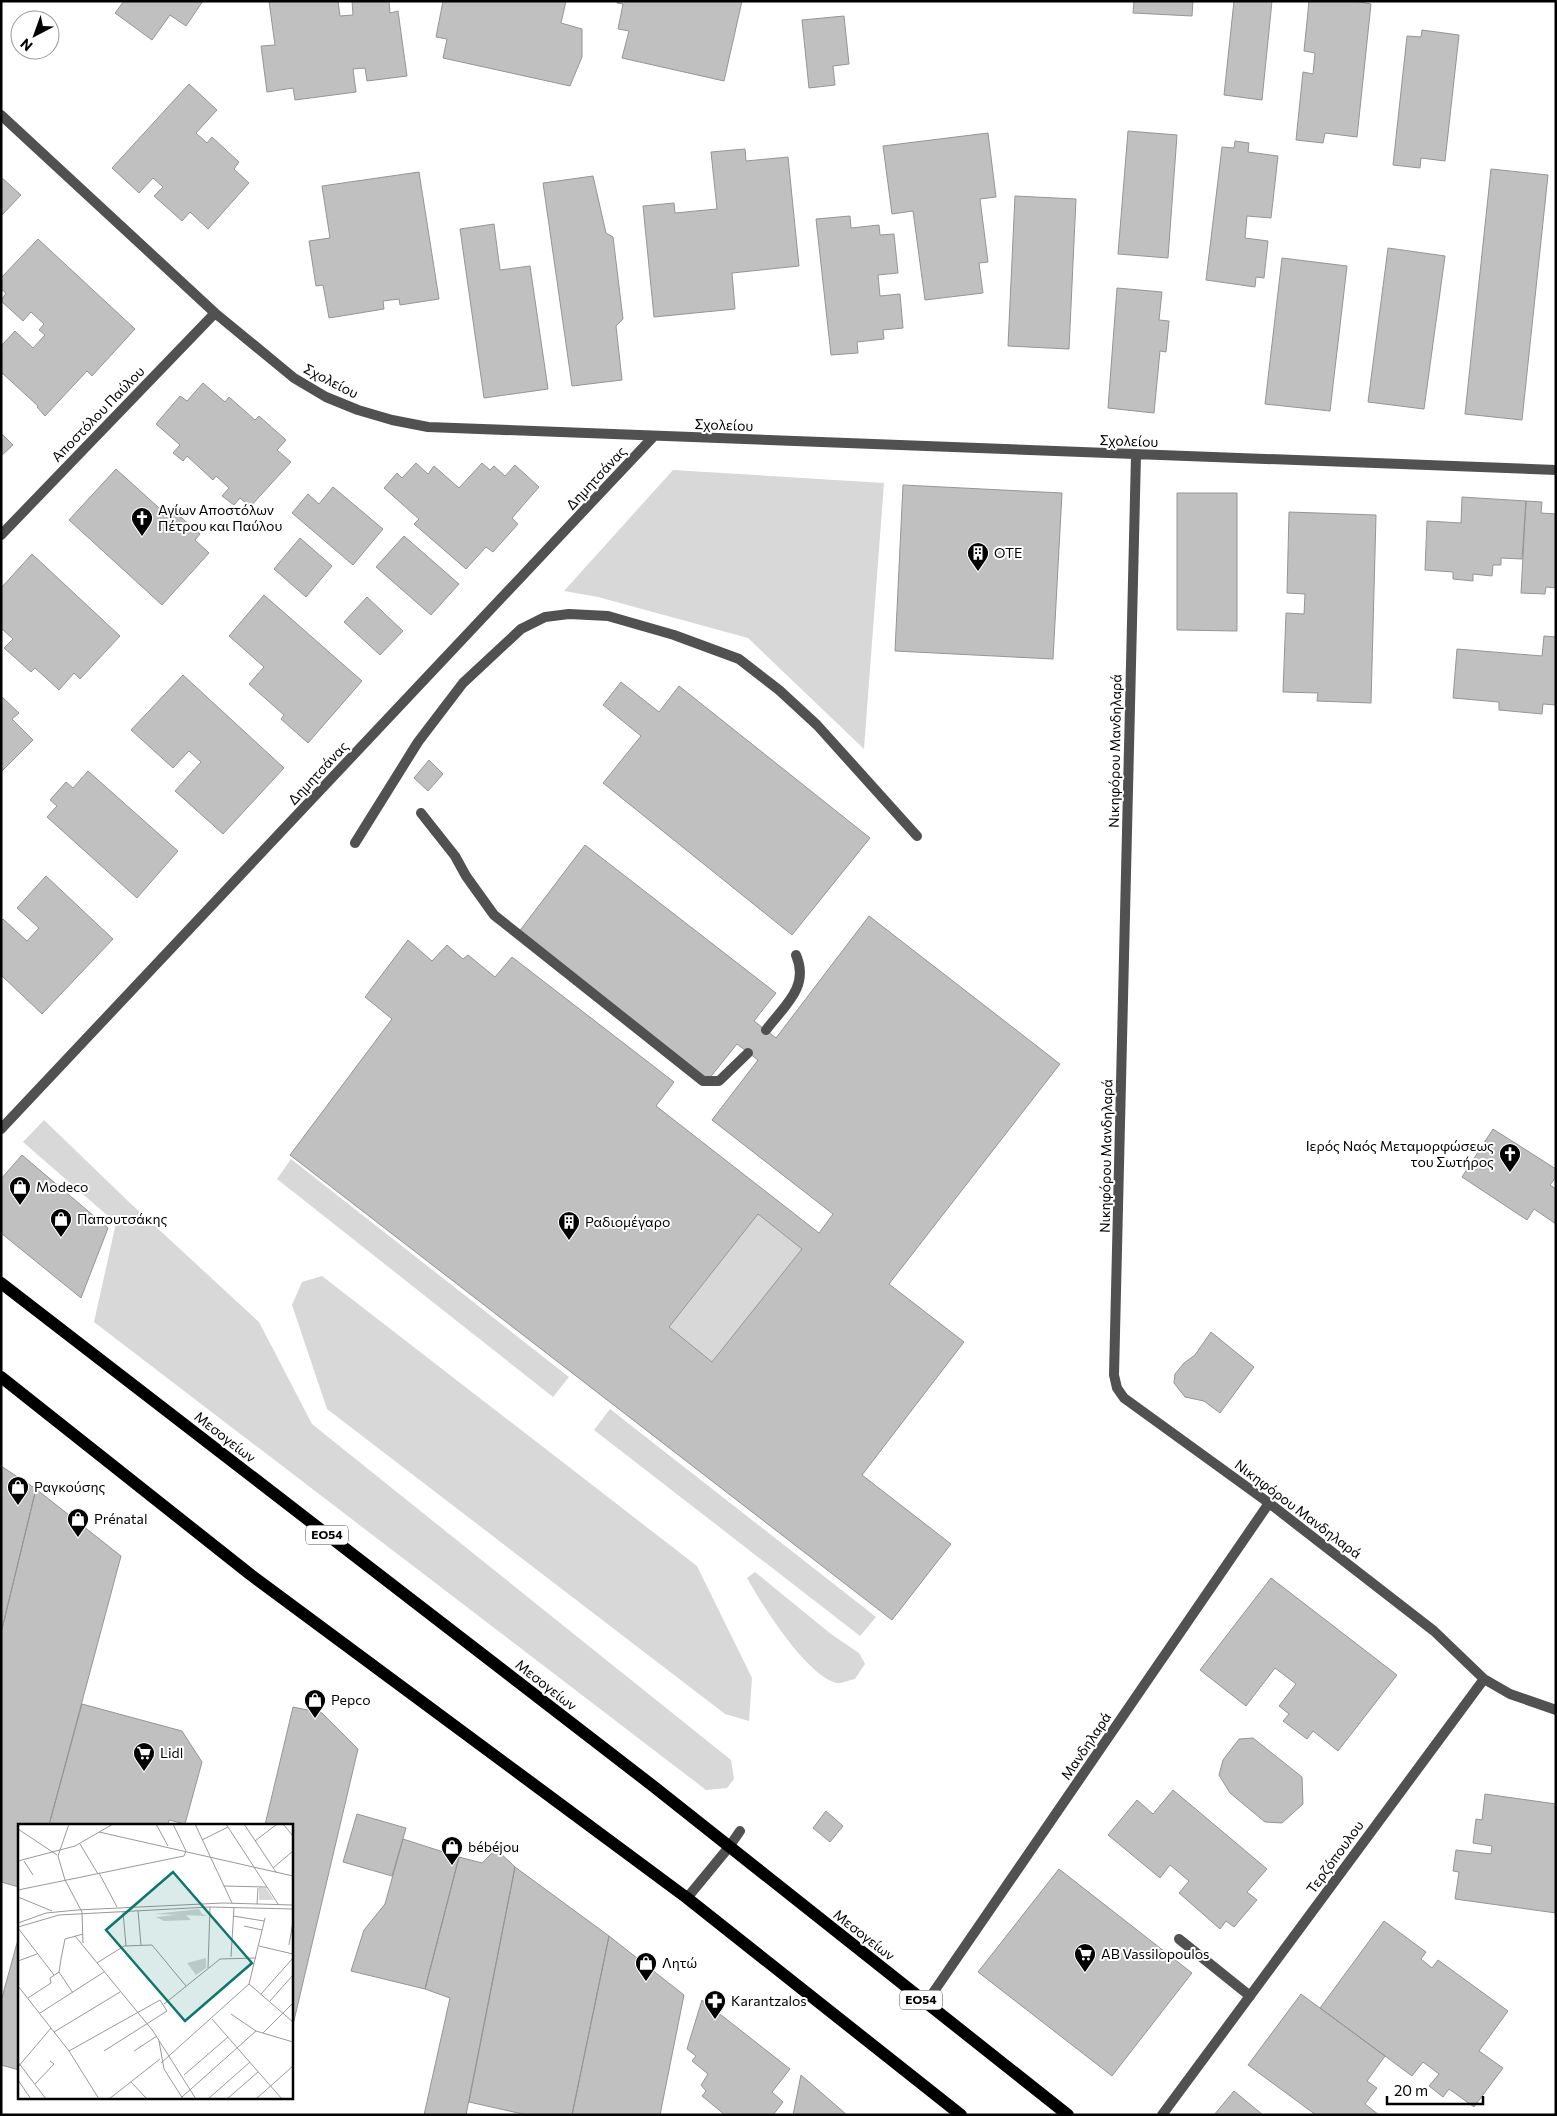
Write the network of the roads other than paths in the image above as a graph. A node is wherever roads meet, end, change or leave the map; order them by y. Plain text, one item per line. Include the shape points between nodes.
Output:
1 (1, 115) edge
2 (215, 313) junction
3 (654, 436) junction
4 (1136, 455) junction
5 (1556, 470) edge
6 (1, 535) edge
7 (421, 813) dead end
8 (917, 836) dead end
9 (355, 843) dead end
10 (796, 955) dead end
11 (766, 1030) dead end
12 (748, 1052) dead end
13 (1, 1129) edge
14 (1, 1283) edge
15 (1, 1377) edge
16 (1269, 1504) junction
17 (1484, 1679) junction
18 (1556, 1710) edge
19 (740, 1831) dead end
20 (729, 1847) junction
21 (686, 1898) junction
22 (1179, 1939) dead end
23 (1250, 1996) junction
24 (926, 2003) junction
25 (961, 2115) edge
26 (1068, 2115) edge
27 (1162, 2115) edge

1 - 2 street, Σχολείου
2 - 3 street, Σχολείου via 294,378 326,397 392,420 428,427
2 - 6 street, Αποστόλου Παύλου
3 - 4 street, Σχολείου
3 - 13 street, Δημητσάνας
4 - 5 street, Σχολείου
4 - 16 street, Νικηφόρου Μανδηλαρά via 1114,1375 1124,1398
7 - 12 street via 455,856 494,915 703,1081 719,1081
8 - 9 street via 817,725 739,659 674,635 608,616 569,614 545,617 521,629 463,683 418,742
10 - 11 street via 800,970 799,987
14 - 20 main road, Μεσογείων / ΕΟ54
15 - 21 main road via 251,1575
16 - 17 street, Νικηφόρου Μανδηλαρά via 1434,1631
16 - 24 street, Μανδηλαρά
17 - 18 street via 1510,1694
17 - 23 street, Τερζόπουλου
19 - 20 street
20 - 21 street
20 - 24 main road, Μεσογείων / ΕΟ54
21 - 25 main road
22 - 23 street
23 - 27 street, Τερζόπουλου
24 - 26 main road, Μεσογείων / ΕΟ54

